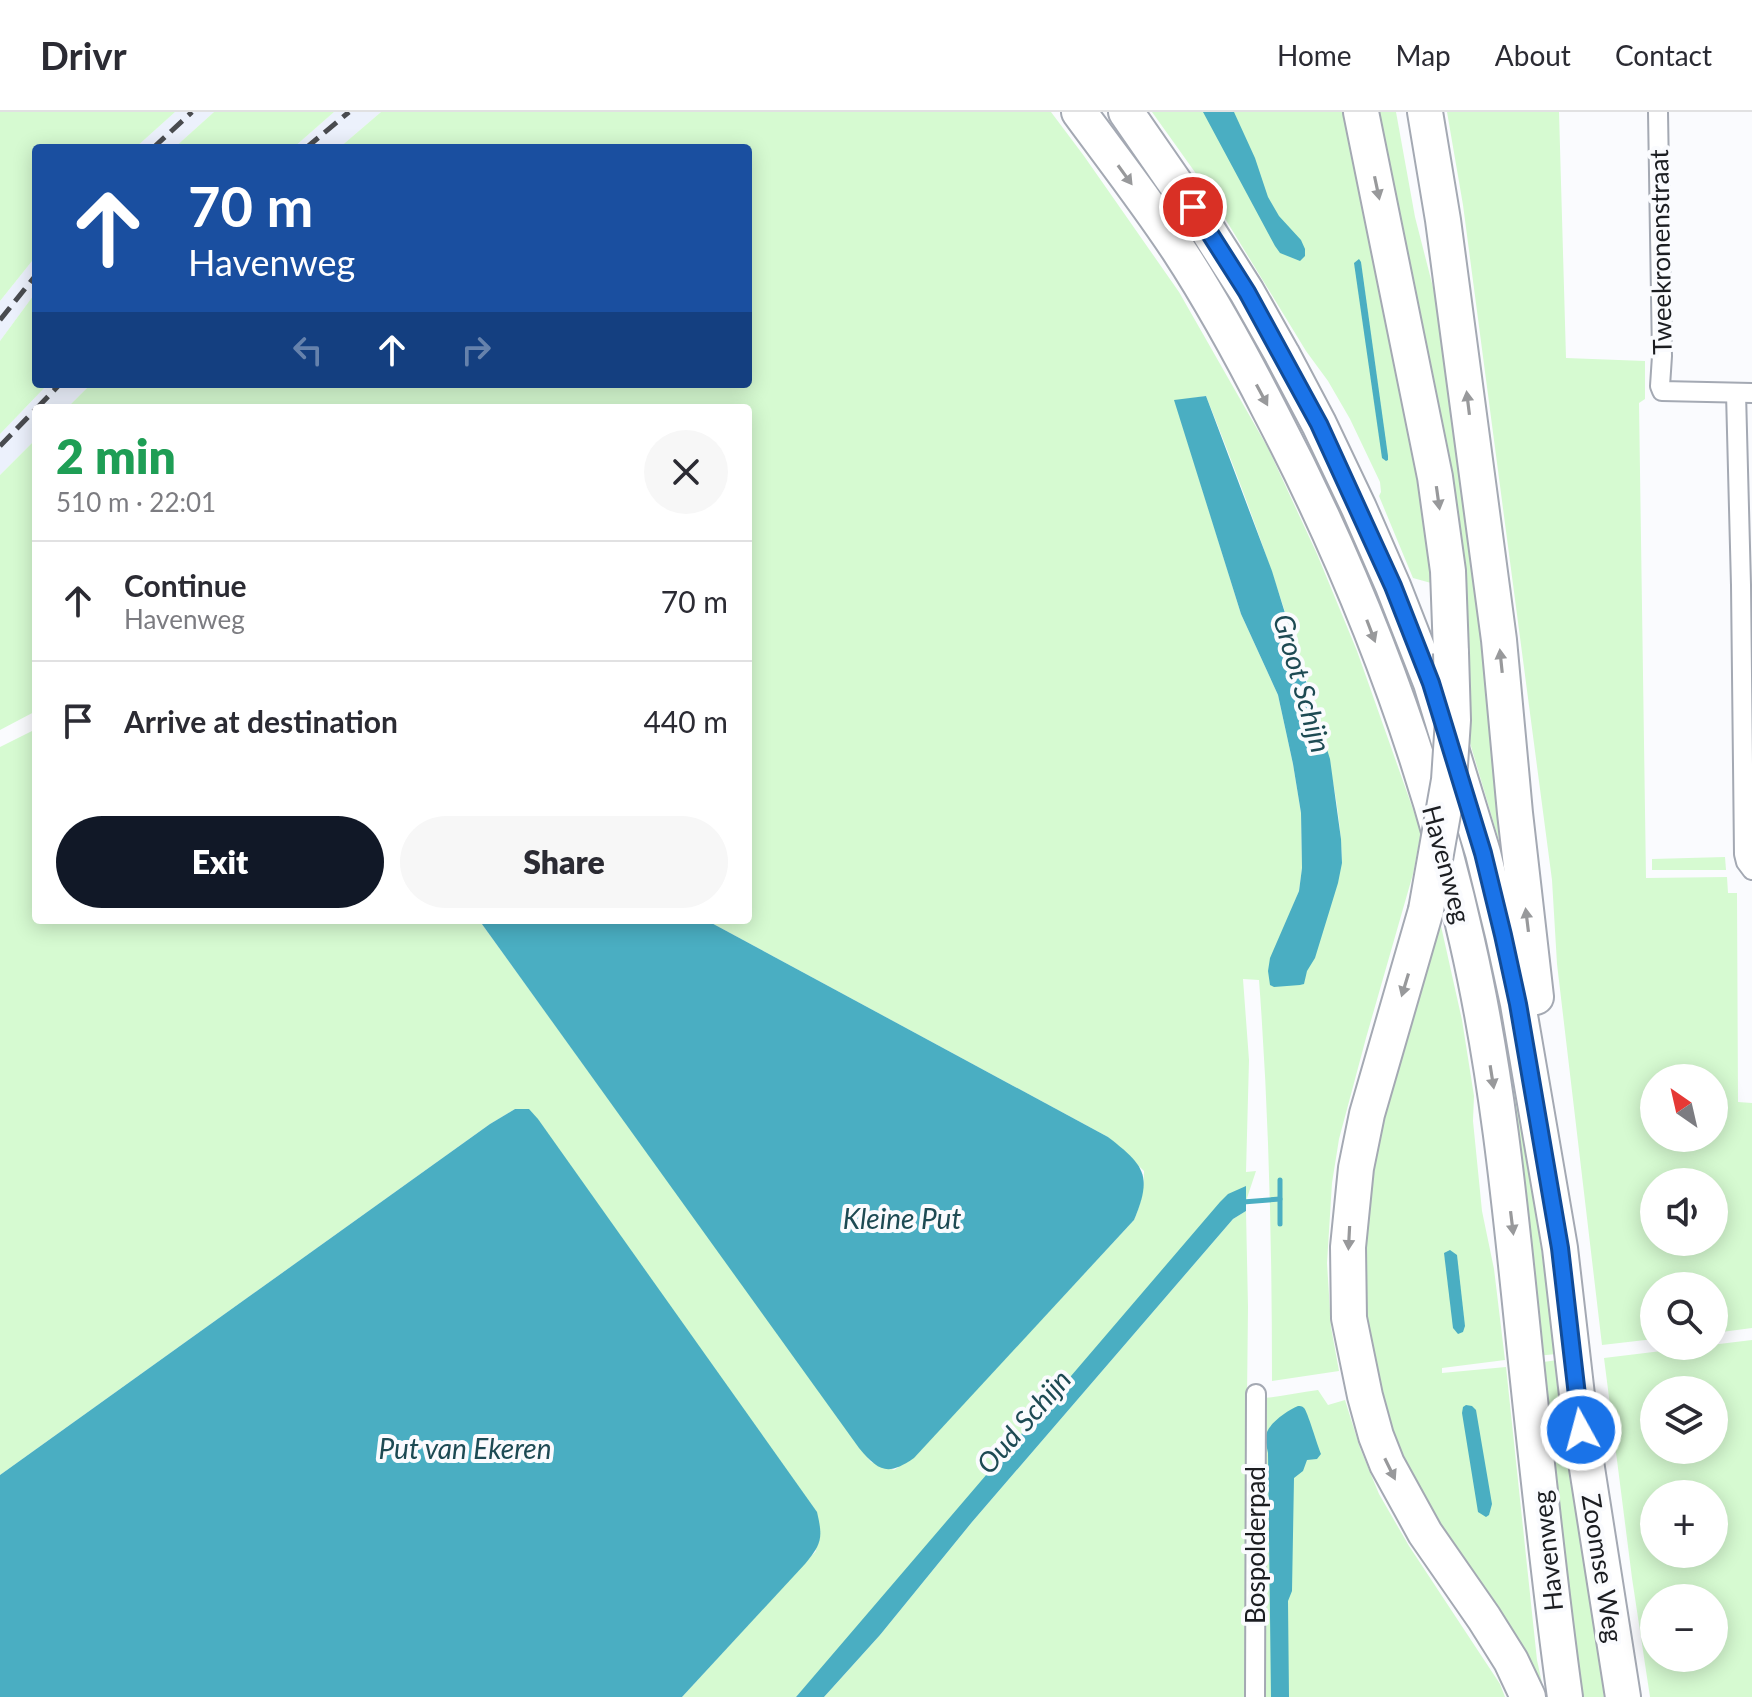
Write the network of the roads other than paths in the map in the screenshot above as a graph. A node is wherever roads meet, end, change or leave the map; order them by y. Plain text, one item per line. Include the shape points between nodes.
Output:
1 (1079, 112) edge
2 (1126, 112) edge
3 (1361, 112) edge
4 (1425, 112) edge
5 (1658, 112) edge
6 (1744, 393) edge
7 (1747, 585) edge
8 (1748, 775) edge
9 (1752, 870) edge
10 (1560, 1248) junction
11 (1256, 1394) dead end
12 (1255, 1697) edge
13 (1528, 1697) edge
14 (1565, 1697) edge
15 (1623, 1697) edge

1 -> 14 highway, Havenweg via 1180,252 1290,449 1360,601 1425,784 1467,940 1498,1114
2 - 10 highway, Havenweg via 1207,229 1290,368 1359,508 1431,683 1503,935
3 -> 13 highway, bridge via 1435,477 1448,571 1453,720 1449,780 1426,910 1356,1168 1349,1318 1361,1381 1387,1464 1425,1533 1511,1661
10 -> 4 highway via 1559,1178 1499,640
5 - 6 street, Tweekronenstraat via 1660,386 1662,391
6 - 7 street
7 - 8 street
8 - 9 street via 1744,854
10 - 15 highway, Zoomse Weg via 1581,1430
11 - 12 street, Bospolderpad

